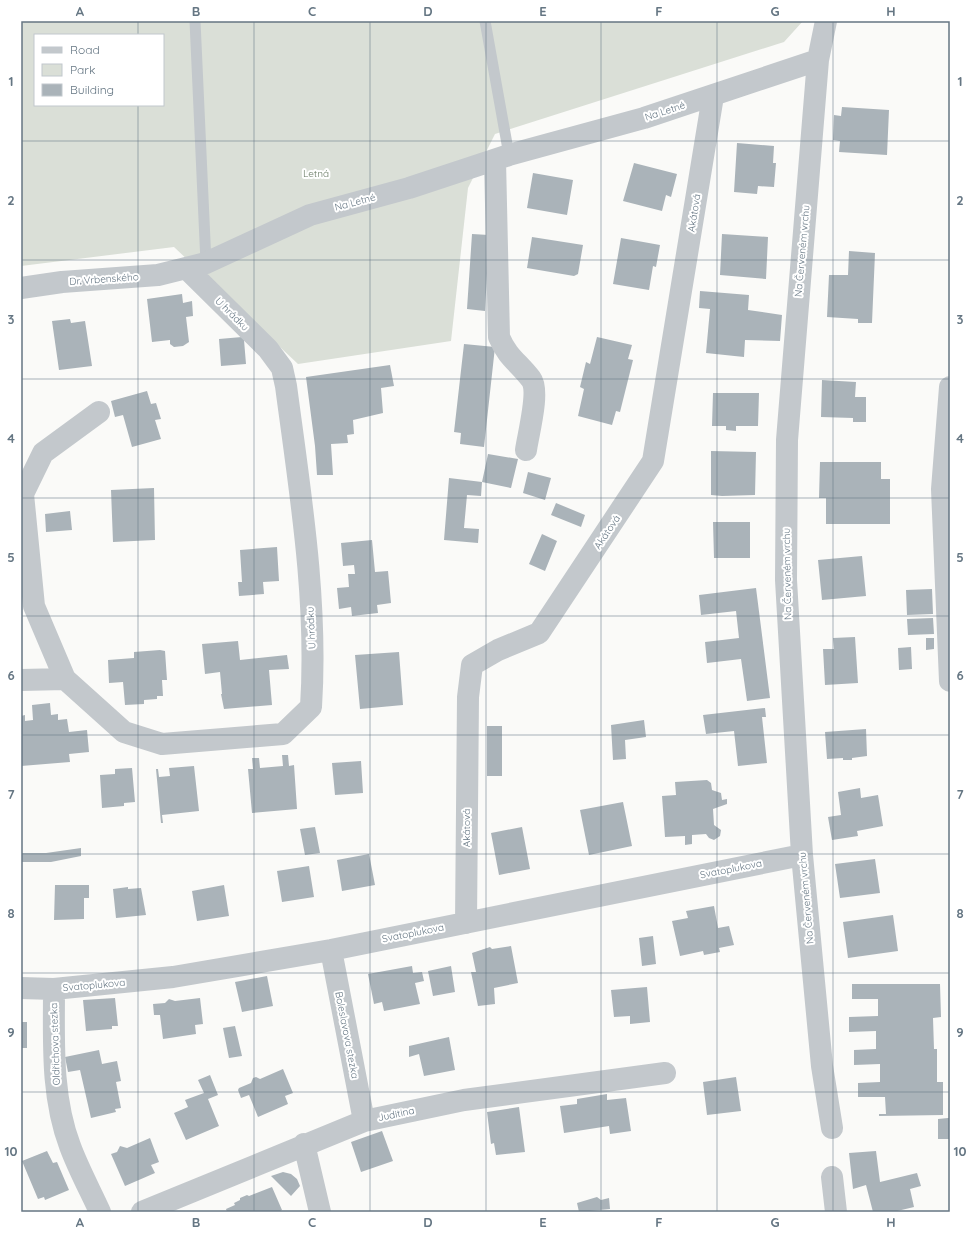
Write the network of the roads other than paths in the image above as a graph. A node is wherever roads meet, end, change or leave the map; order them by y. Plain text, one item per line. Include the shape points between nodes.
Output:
1 (195, 21) edge
2 (485, 21) edge
3 (826, 21) edge
4 (818, 60) junction
5 (713, 96) junction
6 (502, 157) junction
7 (196, 265) junction
8 (21, 288) edge
9 (950, 387) edge
10 (99, 412) dead end
11 (526, 450) dead end
12 (65, 679) junction
13 (21, 680) edge
14 (950, 681) edge
15 (802, 855) junction
16 (466, 923) junction
17 (331, 950) junction
18 (21, 988) edge
19 (54, 989) junction
20 (665, 1073) dead end
21 (364, 1121) junction
22 (832, 1128) dead end
23 (304, 1144) junction
24 (832, 1177) dead end
25 (100, 1212) edge
26 (142, 1212) edge
27 (320, 1212) edge
28 (836, 1212) edge

1 - 7 lane
2 - 6 lane
3 - 4 street, Na Červeném vrchu
4 - 5 street, Na Letné
4 - 15 street, Na Červeném vrchu via 787,440 786,580
5 - 6 street, Na Letné
5 - 16 street, Akátová via 653,461 539,633 498,650 472,665 468,697
6 - 7 street, Na Letné via 409,188 310,215
6 - 11 street via 499,337 506,352 532,380 534,400
7 - 8 street, Dr. Vrbenského via 158,275 62,282
7 - 12 street, U hrádku via 282,368 306,537 314,665 311,707 283,734 162,744 124,732
9 - 14 street via 942,489
10 - 12 street via 43,453 23,494 34,606
12 - 13 street
15 - 16 street, Svatoplukova
15 - 22 street, Na Červeném vrchu via 822,1066
16 - 17 street, Svatoplukova
17 - 19 street, Svatoplukova via 173,977
17 - 21 street, Boleslavova stezka
18 - 19 street, Svatoplukova
19 - 25 street, Oldřichova stezka via 54,1065 59,1106 70,1145
20 - 21 street, Juditina via 464,1100
21 - 23 street, Juditina
23 - 26 street, Juditina
23 - 27 street
24 - 28 street

